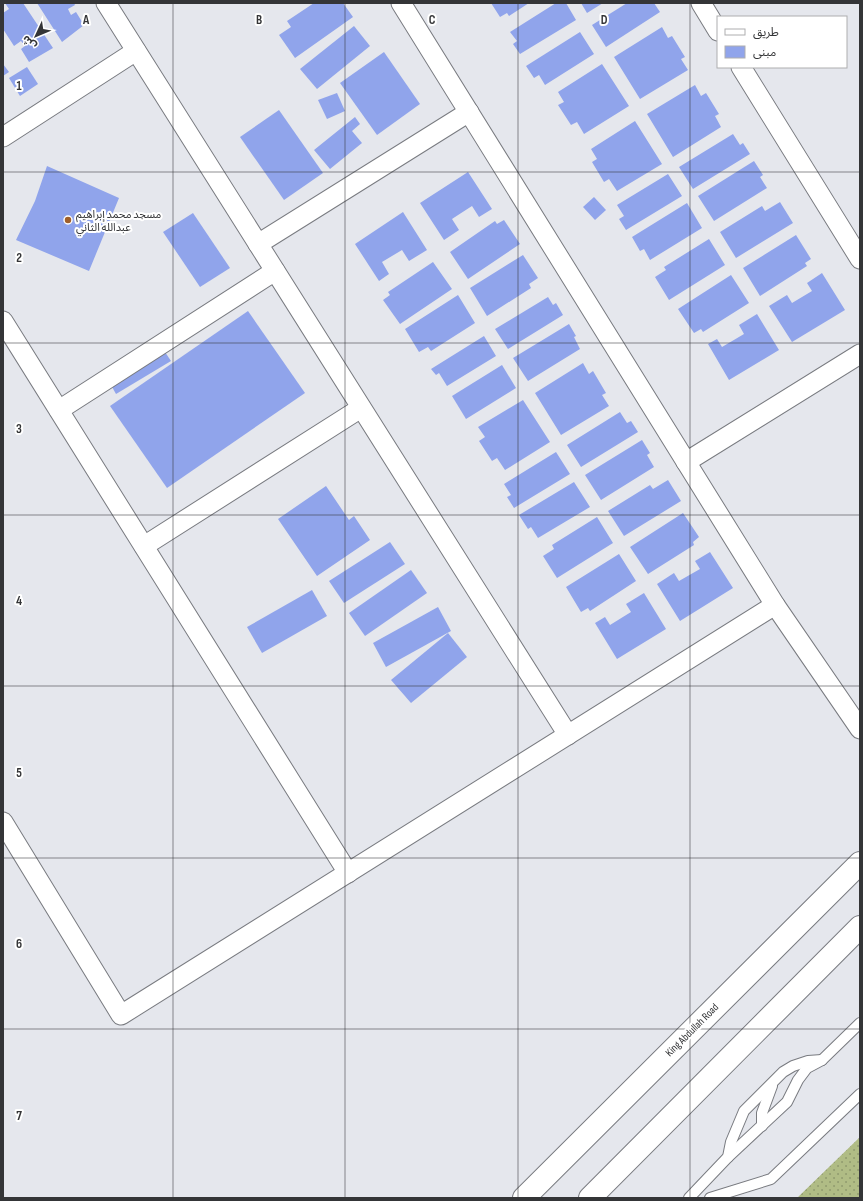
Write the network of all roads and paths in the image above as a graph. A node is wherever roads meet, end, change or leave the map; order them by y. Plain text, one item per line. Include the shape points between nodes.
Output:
1 (106, 3) edge
2 (401, 3) edge
3 (701, 3) edge
4 (717, 29) edge
5 (136, 52) junction
6 (742, 68) edge
7 (469, 112) junction
8 (3, 136) edge
9 (258, 244) junction
10 (860, 259) edge
11 (275, 271) junction
12 (3, 321) edge
13 (860, 354) edge
14 (361, 408) junction
15 (59, 410) junction
16 (686, 462) junction
17 (144, 546) junction
18 (775, 606) junction
19 (860, 730) edge
20 (568, 735) junction
21 (3, 822) edge
22 (860, 863) edge
23 (348, 873) junction
24 (860, 927) edge
25 (860, 1024) edge
26 (822, 1060) junction
27 (774, 1081) junction
28 (860, 1094) edge
29 (762, 1126) junction
30 (728, 1157) junction
31 (524, 1198) edge
32 (590, 1198) edge
33 (689, 1198) edge
34 (710, 1198) edge

1 - 5 street
2 - 7 street
3 - 4 street
5 - 8 street
5 - 9 street
6 - 10 street
7 - 9 street
7 - 16 street
9 - 11 street
11 - 14 street
11 - 15 street
12 - 15 street
13 - 16 street
14 - 17 street
14 - 20 street
15 - 17 street
16 - 18 street
17 - 23 street
18 - 19 street
18 - 20 street
20 - 23 street
21 - 23 street via 121,1015
22 - 31 street, King Abdullah Road
24 - 32 street
25 - 26 lane
26 - 27 lane via 793,1066
26 - 29 lane via 807,1068 787,1102
27 - 29 lane via 762,1113
27 - 30 lane via 744,1110
28 - 34 lane via 771,1179
29 - 30 lane
30 - 33 lane

